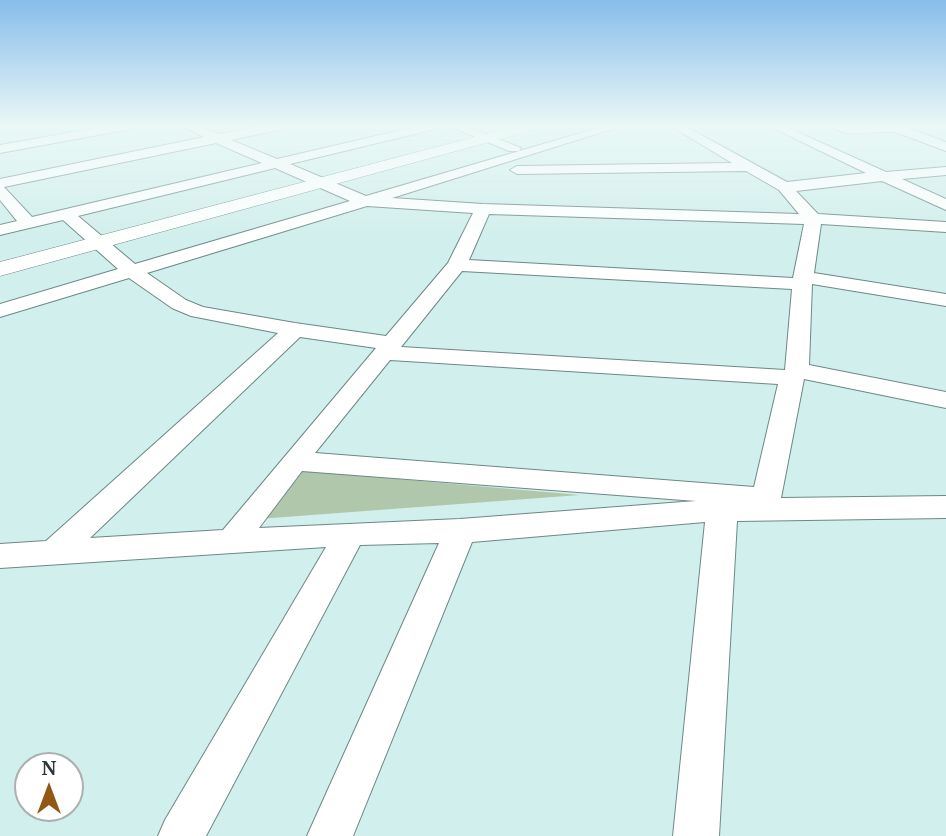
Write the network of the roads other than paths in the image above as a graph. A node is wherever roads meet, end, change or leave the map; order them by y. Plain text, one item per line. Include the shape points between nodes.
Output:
1 (93, 164) edge
2 (271, 164) edge
3 (277, 164) edge
4 (379, 164) edge
5 (508, 164) edge
6 (546, 164) edge
7 (745, 164) edge
8 (856, 164) edge
9 (750, 167) junction
10 (946, 171) edge
11 (883, 177) junction
12 (520, 178) junction
13 (316, 181) junction
14 (0, 183) edge
15 (784, 187) junction
16 (0, 191) edge
17 (364, 201) junction
18 (946, 205) edge
19 (483, 209) junction
20 (66, 214) junction
21 (813, 219) junction
22 (28, 223) junction
23 (946, 227) edge
24 (0, 230) edge
25 (98, 240) junction
26 (0, 261) edge
27 (457, 265) junction
28 (0, 270) edge
29 (134, 273) junction
30 (802, 280) junction
31 (946, 300) edge
32 (0, 311) edge
33 (295, 330) junction
34 (388, 348) junction
35 (794, 374) junction
36 (946, 400) edge
37 (294, 461) junction
38 (767, 497) junction
39 (946, 507) edge
40 (722, 510) junction
41 (460, 531) junction
42 (350, 534) junction
43 (232, 541) junction
44 (57, 550) junction
45 (3, 559) edge
46 (181, 836) edge
47 (330, 836) edge
48 (696, 836) edge

1 - 14 street
2 - 20 street
3 - 13 street
4 - 13 street
5 - 12 street
6 - 12 street
7 - 9 street
8 - 11 street
9 - 12 street
9 - 15 street
10 - 11 street
11 - 15 street
11 - 18 street
12 - 17 street
12 - 19 street
12 - 21 street
13 - 17 street
13 - 25 street
15 - 21 street
16 - 22 street
17 - 19 street
17 - 29 street
19 - 27 street
20 - 22 street
20 - 25 street
21 - 23 street
21 - 30 street
22 - 24 street
25 - 26 street
25 - 28 street
25 - 29 street
27 - 30 street
27 - 34 street
29 - 32 street
29 - 33 street via 198,312
30 - 31 street
30 - 35 street
33 - 34 street
33 - 44 street
34 - 35 street
34 - 37 street
35 - 36 street
35 - 38 street
37 - 38 street
37 - 43 street
38 - 40 street
39 - 40 street
40 - 41 street
40 - 48 street
41 - 42 street
41 - 47 street
42 - 43 street
42 - 46 street
43 - 44 street
44 - 45 street

